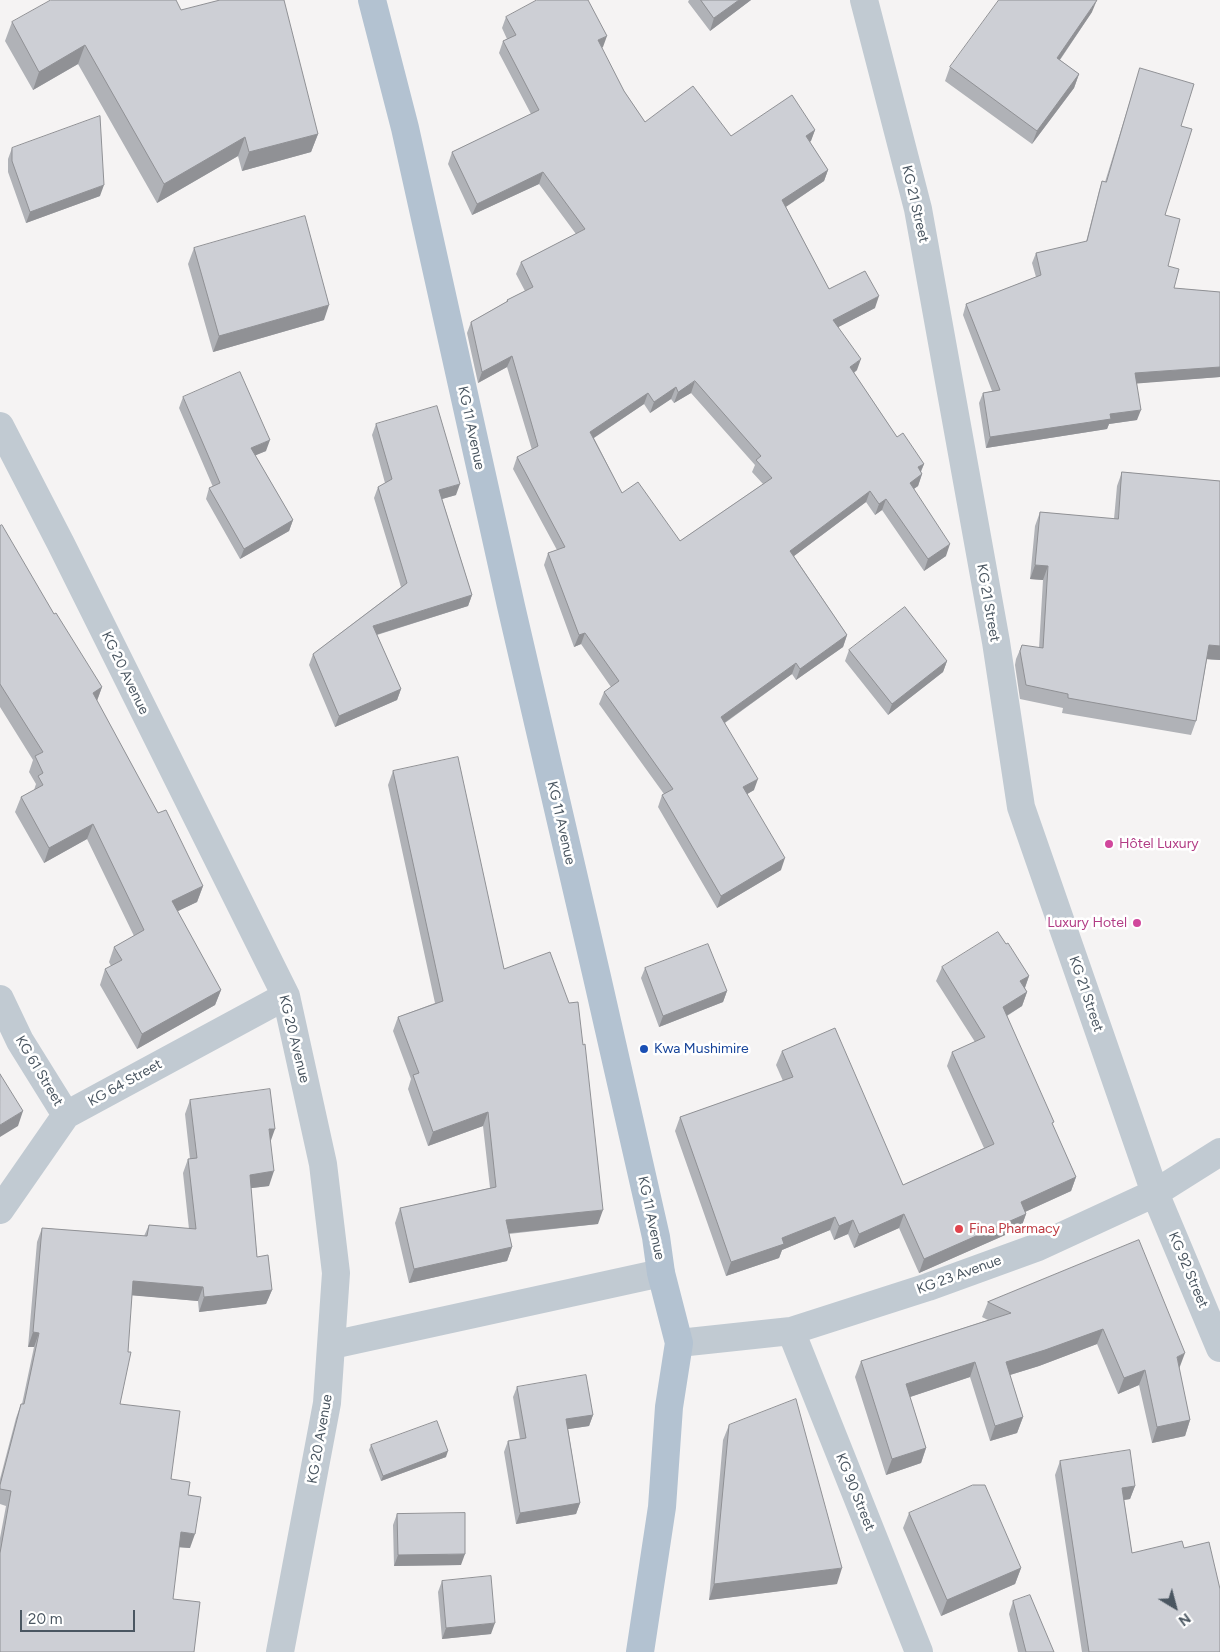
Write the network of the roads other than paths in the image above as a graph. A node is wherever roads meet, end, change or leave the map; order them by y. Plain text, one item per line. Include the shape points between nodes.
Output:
1 (372, 0) edge
2 (864, 0) edge
3 (0, 426) edge
4 (286, 996) junction
5 (0, 999) edge
6 (66, 1116) junction
7 (1220, 1152) edge
8 (1155, 1193) junction
9 (0, 1210) edge
10 (661, 1273) junction
11 (792, 1331) junction
12 (679, 1343) junction
13 (332, 1345) junction
14 (1220, 1348) edge
15 (280, 1652) edge
16 (640, 1652) edge
17 (919, 1652) edge

1 - 10 main road, KG 11 Avenue via 405,128 511,606 598,977 656,1237
2 - 8 street, KG 21 Street via 918,209 996,642 1021,807
3 - 4 street, KG 20 Avenue
4 - 6 street, KG 64 Street
4 - 13 street, KG 20 Avenue via 323,1164 336,1273
5 - 6 street, KG 61 Street via 20,1041
6 - 9 street, KG 64 Street
7 - 8 street, KG 23 Avenue
8 - 11 street, KG 23 Avenue via 1038,1247
8 - 14 street, KG 92 Street
10 - 12 main road, KG 11 Avenue
10 - 13 street
11 - 12 street, KG 23 Avenue
11 - 17 street, KG 90 Street
12 - 16 main road, KG 11 Avenue via 669,1407 662,1508
13 - 15 street, KG 20 Avenue via 327,1403

